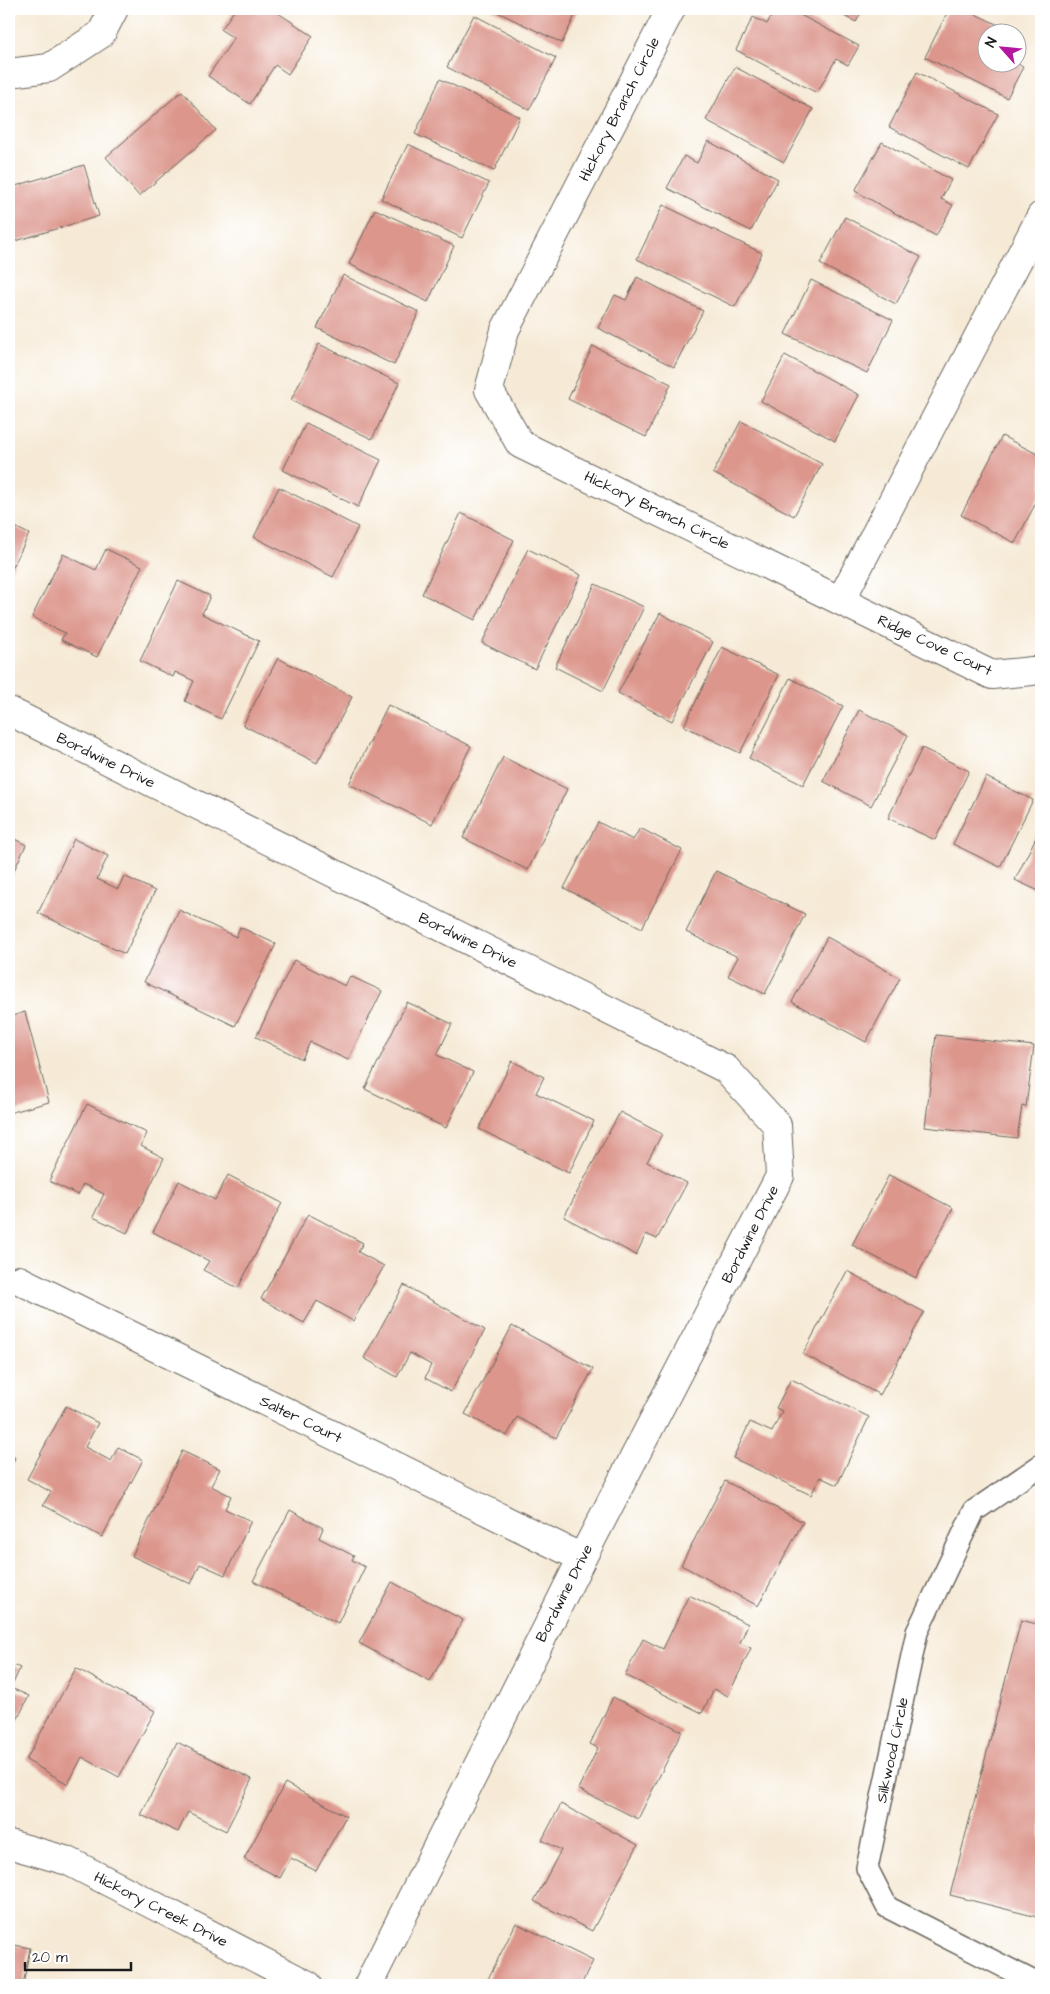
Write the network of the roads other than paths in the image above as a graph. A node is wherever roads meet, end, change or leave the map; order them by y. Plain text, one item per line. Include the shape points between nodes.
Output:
1 (114, 9) edge
2 (671, 9) edge
3 (9, 73) edge
4 (1041, 216) edge
5 (841, 600) junction
6 (1032, 670) dead end
7 (9, 712) edge
8 (20, 1280) dead end
9 (1041, 1465) edge
10 (582, 1558) junction
11 (9, 1844) edge
12 (308, 1985) edge
13 (368, 1985) edge
14 (1040, 1985) edge

1 - 3 street via 102,34 49,68
2 - 5 street, Hickory Branch Circle via 505,330 489,390 520,444
4 - 5 street
5 - 6 street, Ridge Cove Court via 992,675
7 - 10 street, Bordwine Drive via 726,1069 777,1125 780,1176
8 - 10 street, Salter Court
9 - 14 lane, Silkwood Circle via 974,1511 917,1632 867,1868 887,1907
10 - 13 street, Bordwine Drive
11 - 12 street, Hickory Creek Drive via 68,1861

